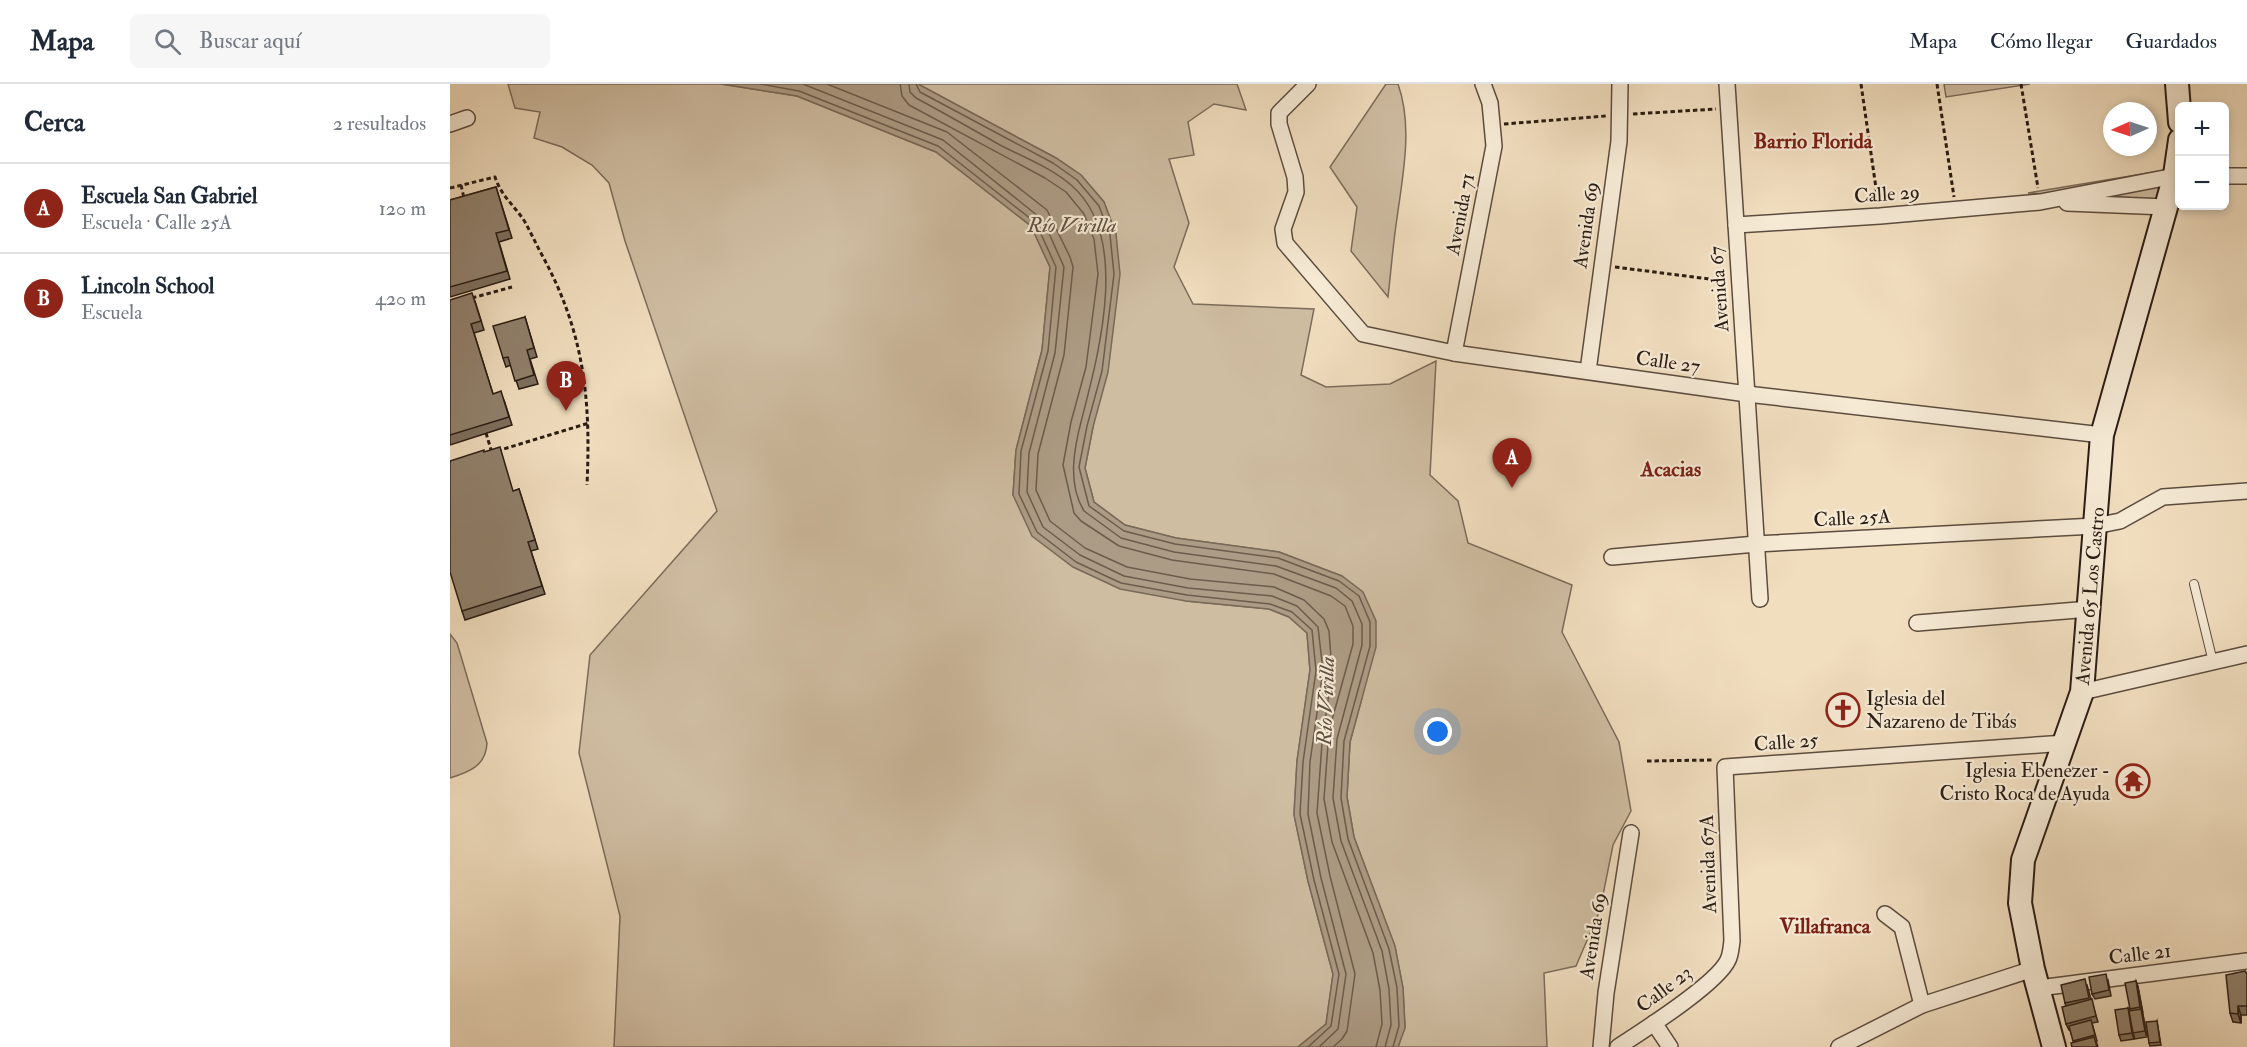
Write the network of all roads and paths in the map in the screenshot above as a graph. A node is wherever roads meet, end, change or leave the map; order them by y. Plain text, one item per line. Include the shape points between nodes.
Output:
1 (1308, 84) edge
2 (1484, 84) edge
3 (1620, 84) edge
4 (1726, 84) edge
5 (1862, 84) edge
6 (1937, 84) edge
7 (2177, 84) edge
8 (2021, 85) edge
9 (2178, 102) edge
10 (467, 118) dead end
11 (450, 124) edge
12 (2175, 175) edge
13 (2229, 176) edge
14 (2247, 176) edge
15 (2175, 181) edge
16 (460, 185) junction
17 (450, 188) edge
18 (2040, 202) junction
19 (466, 205) edge
20 (2166, 207) junction
21 (1956, 210) junction
22 (1880, 216) junction
23 (1736, 225) junction
24 (1602, 265) junction
25 (1740, 282) junction
26 (512, 287) dead end
27 (471, 298) edge
28 (1454, 353) junction
29 (1588, 371) junction
30 (1747, 394) junction
31 (589, 423) junction
32 (486, 434) edge
33 (2102, 435) junction
34 (587, 485) dead end
35 (2247, 491) edge
36 (2095, 526) junction
37 (1756, 544) junction
38 (1612, 557) dead end
39 (2194, 584) dead end
40 (1760, 599) dead end
41 (2090, 609) junction
42 (1917, 623) dead end
43 (2247, 654) edge
44 (2213, 662) junction
45 (2082, 692) junction
46 (2066, 743) junction
47 (1647, 761) dead end
48 (1725, 767) junction
49 (1631, 833) dead end
50 (1885, 914) dead end
51 (1729, 959) joint
52 (2247, 961) edge
53 (2036, 979) junction
54 (1922, 1005) junction
55 (1654, 1023) junction
56 (1601, 1047) edge
57 (1618, 1047) edge
58 (1670, 1047) edge
59 (1839, 1047) edge
60 (2054, 1047) edge

1 - 28 street, Calle 27 via 1279,112 1296,192 1282,229 1285,243 1363,334
2 - 28 street, Avenida 71 via 1494,146
3 - 24 street, Avenida 69 via 1619,141
4 - 23 street, Avenida 67
5 - 22 path
6 - 21 path
7 - 9 street
8 - 18 path
10 - 11 street
12 - 18 street, Calle 29
13 - 14 street
15 - 20 street, Avenida 65 Los Castro
16 - 17 path
16 - 19 path
16 - 31 path via 495,177 499,189 524,221 563,296 574,328
18 - 20 street, Calle 29
18 - 21 street, Calle 29
20 - 33 street, Avenida 65 Los Castro
21 - 22 street, Calle 29
22 - 23 street, Calle 29
23 - 25 street, Avenida 67
24 - 25 path
24 - 29 street, Avenida 69
25 - 30 street, Avenida 67
26 - 27 path
28 - 29 street, Calle 27
29 - 30 street, Calle 27
30 - 33 street, Calle 27
30 - 37 street, Avenida 67
31 - 32 path via 492,453
31 - 34 path
33 - 36 street, Avenida 65 Los Castro
35 - 36 street, Calle 25A via 2163,497 2120,521
36 - 37 street, Calle 25A
36 - 41 street, Avenida 65 Los Castro
37 - 38 street, Calle 25A
37 - 40 street, Avenida 67
39 - 44 lane
41 - 42 street
41 - 45 street, Avenida 65 Los Castro
43 - 44 street
44 - 45 street
45 - 46 street, Avenida 65 Los Castro
46 - 48 street, Calle 25
46 - 53 street, Avenida 65 Los Castro via 2023,860 2020,903
47 - 48 path via 1716,760
48 - 51 street, Avenida 67A via 1732,941
49 - 56 street, Avenida 69
50 - 54 street via 1902,927
51 - 55 street, Calle 23 via 1718,974
52 - 53 street, Calle 21
53 - 54 street, Calle 21
53 - 60 street, Avenida 65 Los Castro
54 - 59 street, Calle 21
55 - 57 street, Calle 23
55 - 58 street

